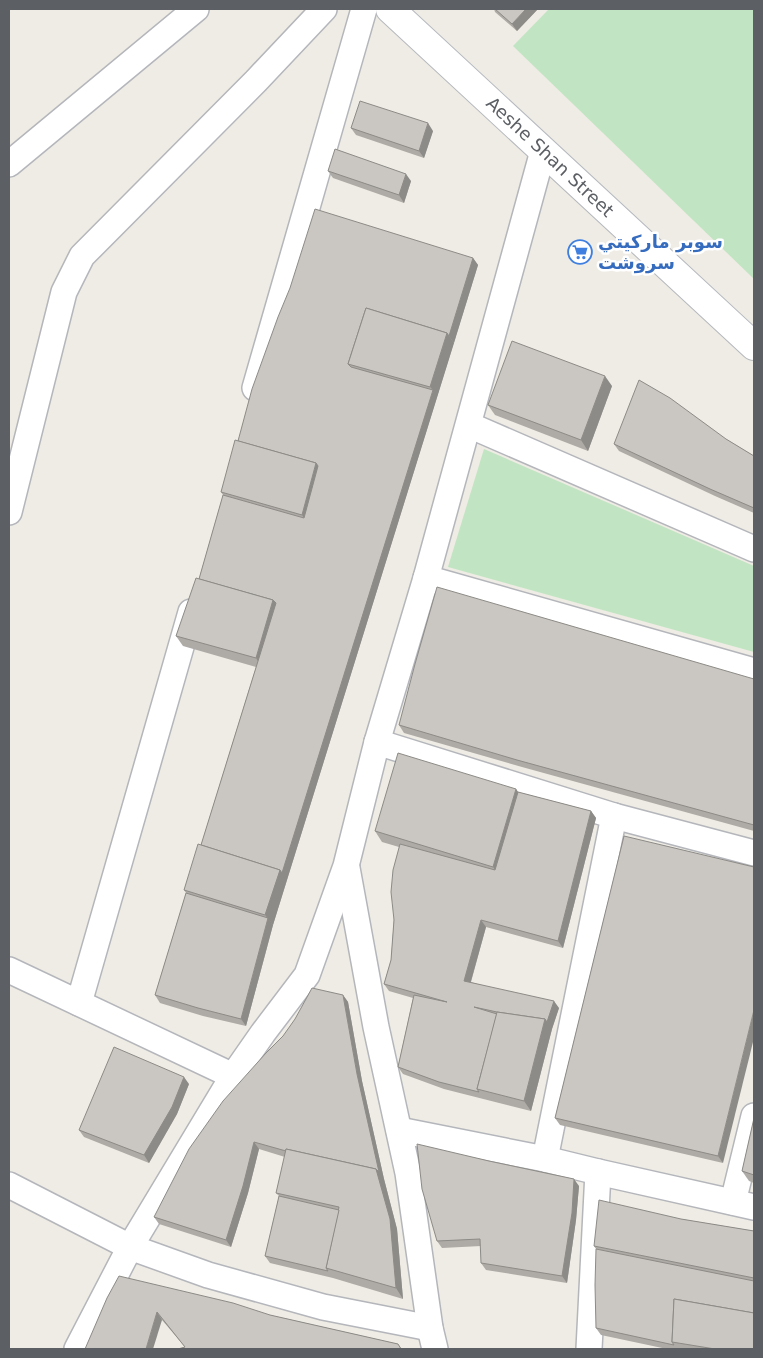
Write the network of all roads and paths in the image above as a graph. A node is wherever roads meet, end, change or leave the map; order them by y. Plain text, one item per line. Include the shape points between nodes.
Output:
1 (196, 9) edge
2 (324, 9) edge
3 (364, 9) edge
4 (390, 9) edge
5 (543, 151) junction
6 (9, 164) edge
7 (753, 343) edge
8 (248, 411) edge
9 (469, 425) junction
10 (9, 512) edge
11 (754, 549) edge
12 (426, 578) junction
13 (196, 592) edge
14 (754, 671) edge
15 (378, 742) junction
16 (614, 816) junction
17 (754, 853) edge
18 (346, 866) junction
19 (9, 970) edge
20 (79, 1003) junction
21 (233, 1076) junction
22 (754, 1116) edge
23 (399, 1130) junction
24 (545, 1158) junction
25 (598, 1172) junction
26 (9, 1185) edge
27 (744, 1205) edge
28 (130, 1247) junction
29 (432, 1339) edge
30 (77, 1349) edge
31 (589, 1349) edge

1 - 6 street
2 - 10 street via 82,256 64,292
3 - 8 street
4 - 5 street, Aeshe Shan Street
5 - 7 street, Aeshe Shan Street
5 - 9 street
9 - 11 street
9 - 12 street
12 - 14 street
12 - 15 street
13 - 20 street
15 - 16 street
15 - 18 street
16 - 17 street
16 - 24 street
18 - 21 street via 307,974
18 - 23 street
19 - 20 street
20 - 21 street
21 - 28 street
22 - 27 street
23 - 24 street
23 - 29 street
24 - 25 street
25 - 27 street
25 - 31 street
26 - 28 street
28 - 29 street via 208,1274
28 - 30 street

